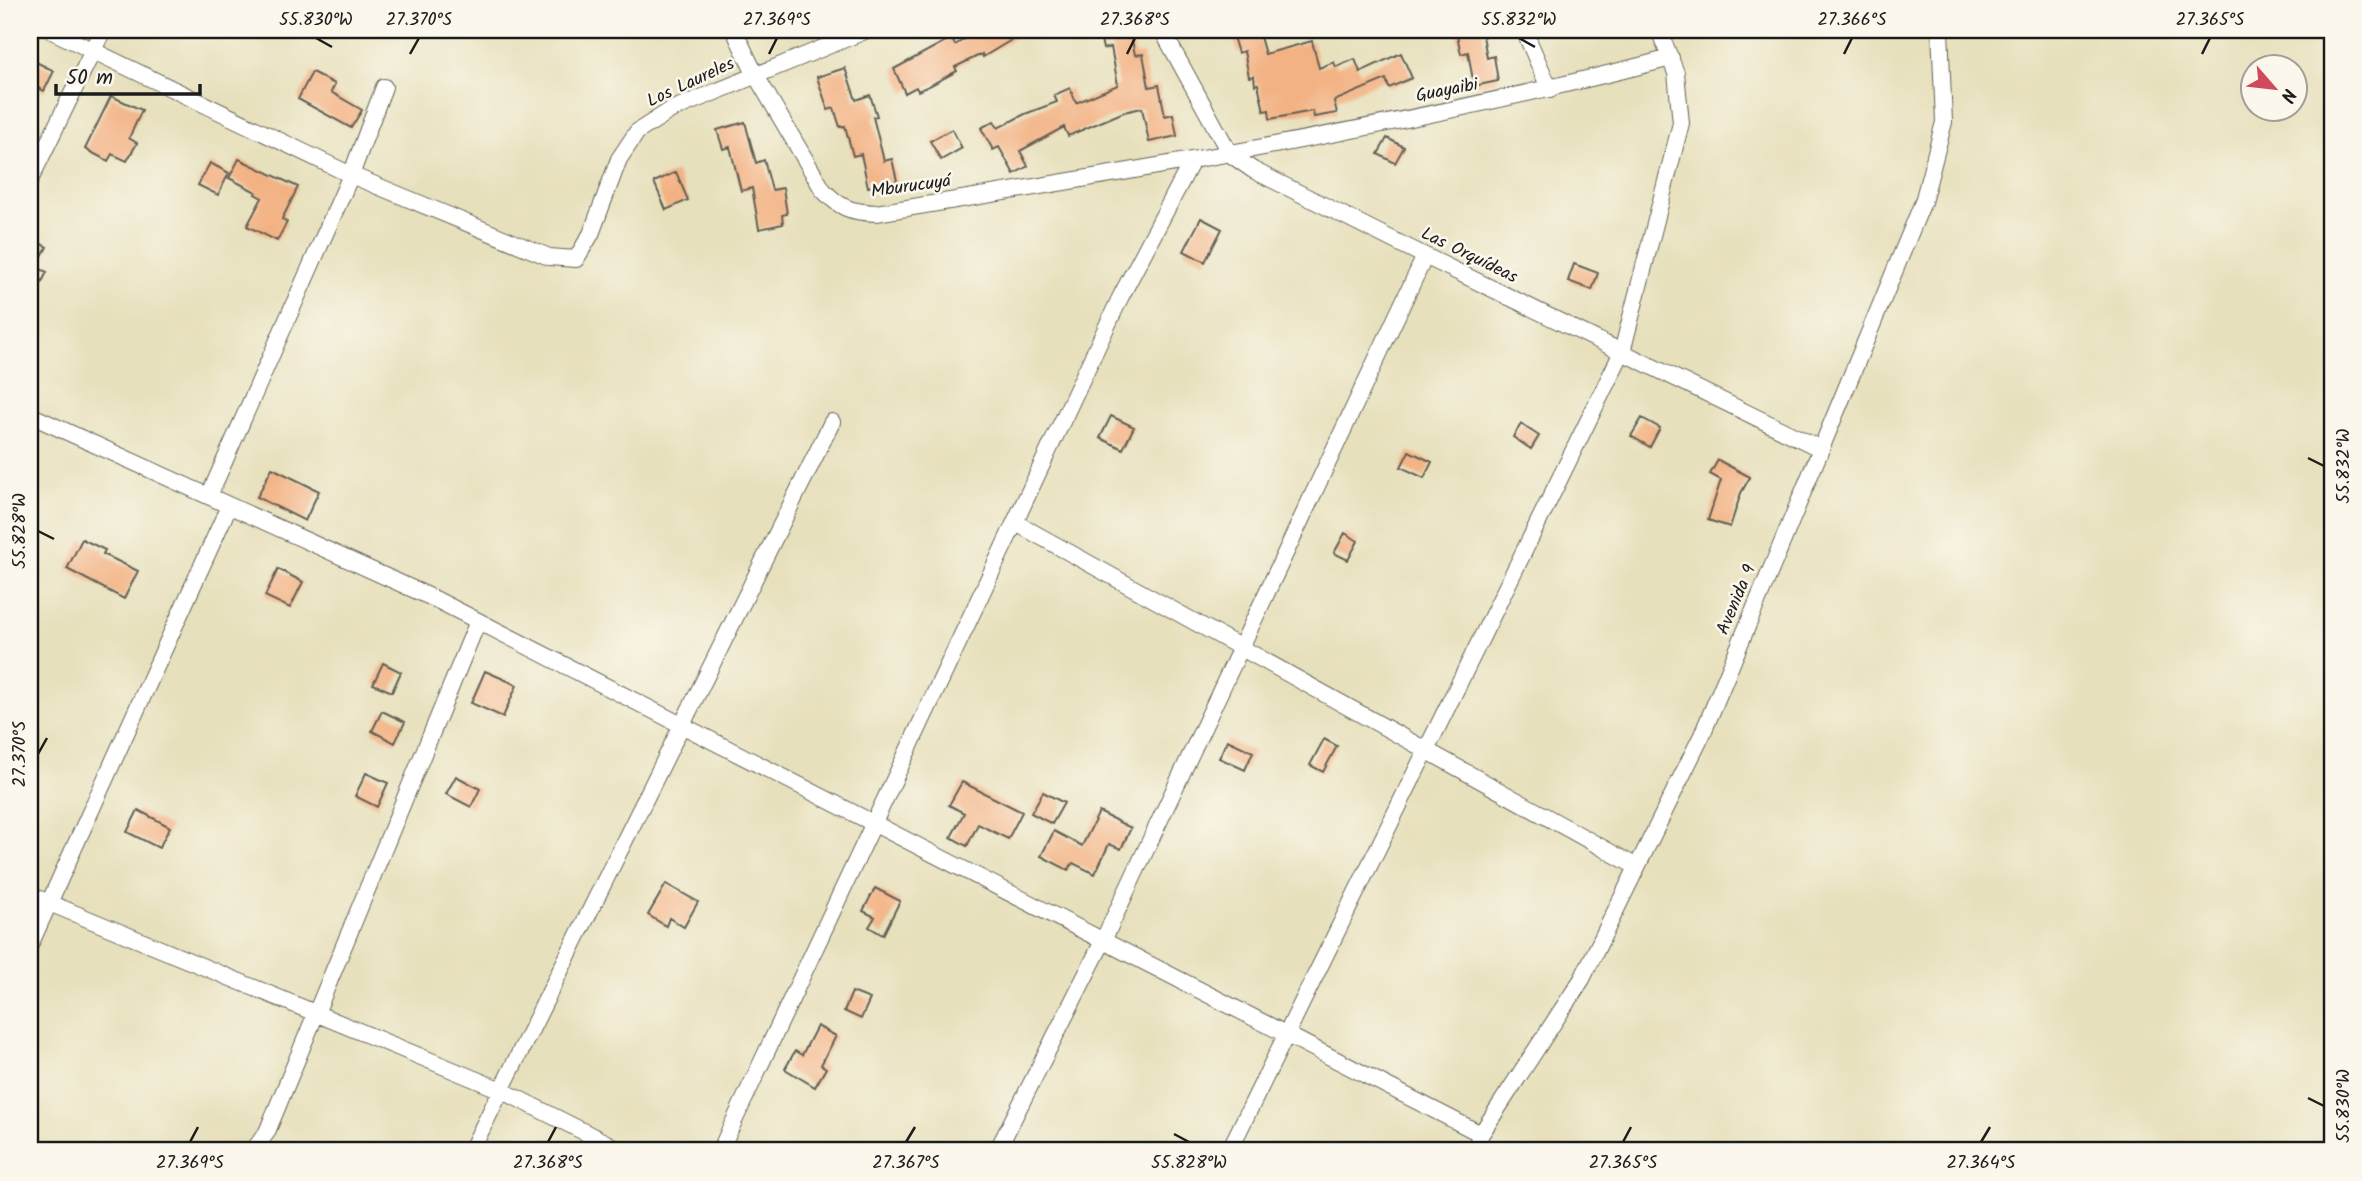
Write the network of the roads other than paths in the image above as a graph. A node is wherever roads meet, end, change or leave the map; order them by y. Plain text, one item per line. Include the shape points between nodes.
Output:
1 (50, 30) edge
2 (103, 30) edge
3 (734, 30) edge
4 (867, 30) edge
5 (1162, 30) edge
6 (1524, 30) edge
7 (1659, 30) edge
8 (1940, 30) edge
9 (93, 50) junction
10 (1671, 58) junction
11 (755, 74) junction
12 (384, 87) dead end
13 (1550, 90) junction
14 (1230, 155) junction
15 (1192, 161) junction
16 (351, 175) junction
17 (30, 180) edge
18 (1425, 256) junction
19 (1622, 352) junction
20 (30, 415) edge
21 (832, 422) dead end
22 (1821, 449) junction
23 (209, 496) junction
24 (229, 506) junction
25 (1016, 523) junction
26 (478, 621) junction
27 (1241, 647) junction
28 (682, 726) junction
29 (1426, 750) junction
30 (874, 824) junction
31 (1637, 867) junction
32 (30, 895) edge
33 (48, 902) junction
34 (1103, 941) junction
35 (30, 945) edge
36 (316, 1013) junction
37 (1286, 1035) junction
38 (501, 1090) junction
39 (1481, 1135) junction
40 (253, 1151) edge
41 (471, 1151) edge
42 (622, 1151) edge
43 (720, 1151) edge
44 (997, 1151) edge
45 (1229, 1151) edge
46 (1474, 1151) edge

1 - 9 street
2 - 9 street
3 - 11 street, Mburucuyá
4 - 11 street, Los Laureles
5 - 14 street, Las Orquídeas
6 - 13 street
7 - 10 street
8 - 22 street, Avenida 9 via 1944,122 1923,201
9 - 16 street
9 - 17 street
10 - 13 street, Guayaibi
10 - 19 street via 1681,123
11 - 15 street, Mburucuyá via 822,190 837,205 856,213
11 - 16 street, Los Laureles via 671,110 637,132 618,159 591,234 576,259 550,257
12 - 16 street
13 - 14 street, Guayaibi
14 - 15 street, Mburucuyá
14 - 18 street, Las Orquídeas
15 - 25 street via 1121,296
16 - 23 street
18 - 19 street, Las Orquídeas
18 - 27 street
19 - 22 street, Las Orquídeas
19 - 29 street
20 - 23 street
21 - 28 street
22 - 31 street, Avenida 9 via 1702,735
23 - 24 street
24 - 26 street
24 - 33 street
25 - 27 street
25 - 30 street
26 - 28 street
26 - 36 street
27 - 29 street
27 - 34 street
28 - 30 street
28 - 38 street
29 - 31 street
29 - 37 street
30 - 34 street
30 - 43 street
31 - 39 street, Avenida 9 via 1581,979
32 - 33 street
33 - 35 street
33 - 36 street
34 - 37 street
34 - 44 street
36 - 38 street
36 - 40 street via 267,1132
37 - 39 street
37 - 45 street
38 - 41 street
38 - 42 street
39 - 46 street, Avenida 9

